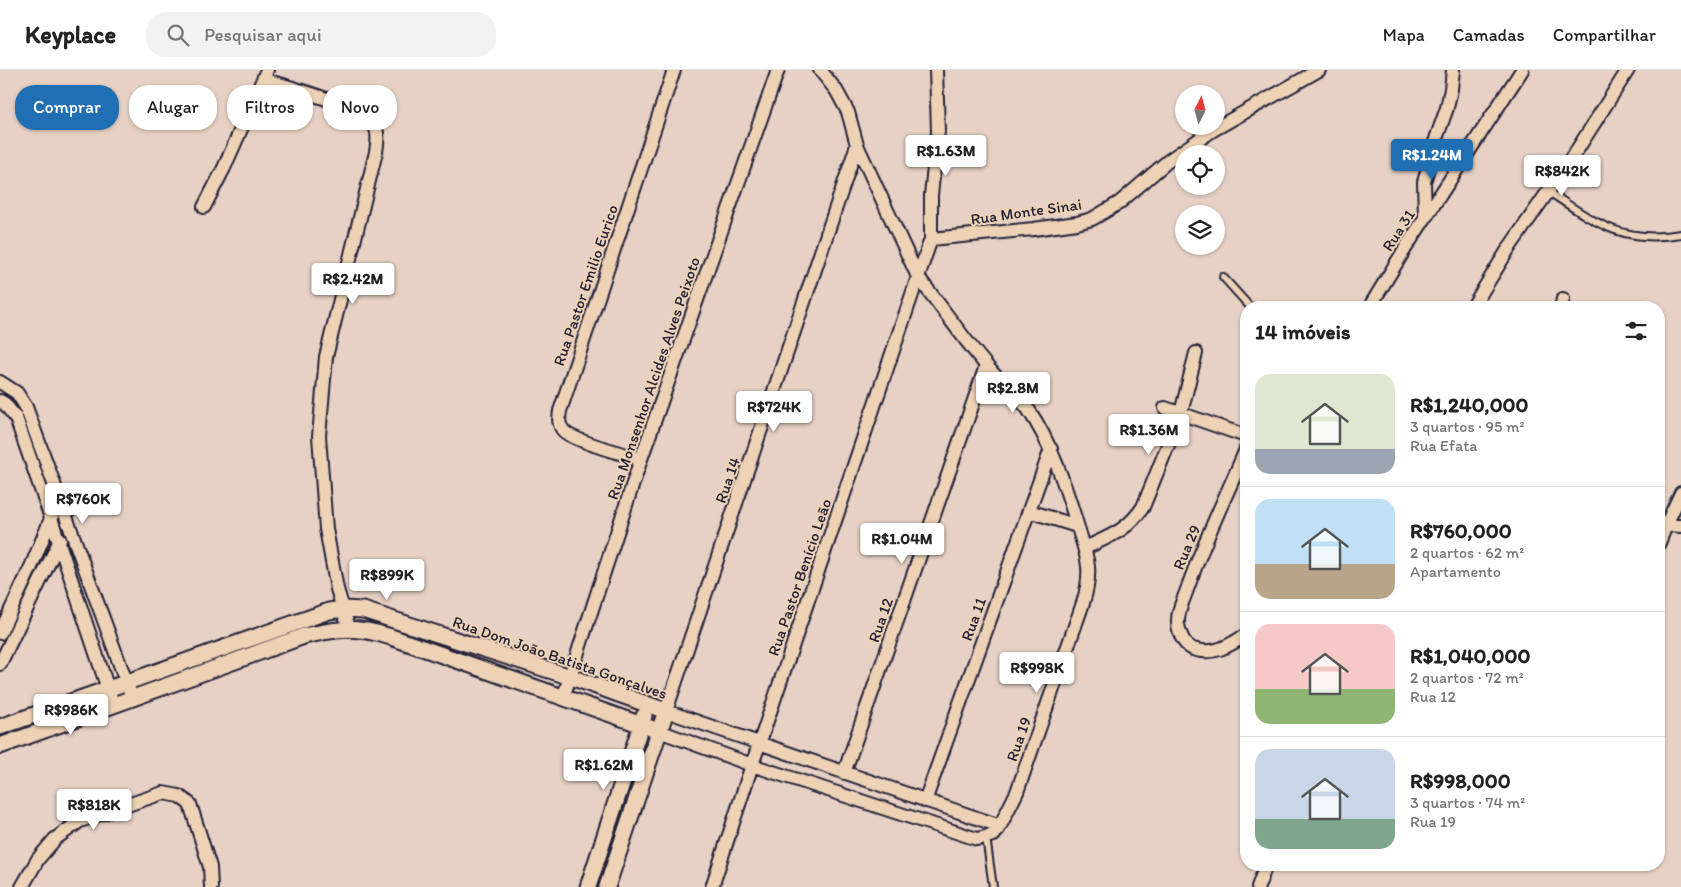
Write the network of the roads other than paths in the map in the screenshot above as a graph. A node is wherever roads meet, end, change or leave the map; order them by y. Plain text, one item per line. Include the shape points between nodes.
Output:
1 (674, 70) edge
2 (778, 70) edge
3 (820, 70) edge
4 (936, 70) edge
5 (1319, 70) edge
6 (1454, 70) edge
7 (1522, 70) edge
8 (1628, 70) edge
9 (265, 75) edge
10 (857, 145) junction
11 (1549, 192) junction
12 (204, 207) dead end
13 (1425, 217) junction
14 (1681, 234) edge
15 (932, 239) junction
16 (918, 277) junction
17 (1223, 277) dead end
18 (1245, 301) edge
19 (1373, 301) edge
20 (1476, 301) edge
21 (1196, 353) dead end
22 (986, 366) junction
23 (0, 384) edge
24 (0, 401) edge
25 (1165, 408) dead end
26 (1181, 413) junction
27 (1240, 434) edge
28 (1050, 449) junction
29 (642, 459) junction
30 (1240, 463) edge
31 (1681, 493) edge
32 (60, 500) junction
33 (1029, 511) junction
34 (51, 518) junction
35 (1665, 519) edge
36 (67, 522) junction
37 (1665, 524) edge
38 (1077, 526) junction
39 (1681, 526) edge
40 (58, 543) junction
41 (1085, 548) junction
42 (343, 609) junction
43 (349, 629) junction
44 (0, 633) edge
45 (1240, 638) edge
46 (0, 664) edge
47 (571, 677) junction
48 (126, 681) junction
49 (107, 688) junction
50 (564, 698) junction
51 (133, 699) junction
52 (114, 705) junction
53 (648, 705) junction
54 (666, 711) junction
55 (641, 725) junction
56 (0, 727) edge
57 (659, 731) junction
58 (760, 743) junction
59 (0, 746) edge
60 (752, 765) junction
61 (844, 772) junction
62 (925, 801) junction
63 (993, 833) junction
64 (1264, 871) edge
65 (22, 887) edge
66 (210, 887) edge
67 (588, 887) edge
68 (607, 887) edge
69 (712, 887) edge
70 (992, 887) edge
71 (1258, 887) edge

1 - 29 street, Rua Pastor Emilio Eurico via 559,422 563,432 574,438
2 - 29 street, Rua Monsenhor Alcides Alves Peixoto
3 - 10 street via 848,112
4 - 15 street via 938,131 931,195
5 - 15 street, Rua Monte Sinai via 1213,130 1168,161 1119,203 1092,219 1034,229
6 - 13 street via 1447,108 1424,182
7 - 13 street, Rua 31
8 - 11 street
9 - 12 street
9 - 42 street via 350,108 366,117 378,138 326,357 319,436 326,529
10 - 16 street
10 - 54 street, Rua 14
11 - 14 lane via 1626,235
11 - 20 street
13 - 19 street, Rua 31
15 - 16 street, Rua Pastor Benício Leão
16 - 22 street
16 - 58 street, Rua Pastor Benício Leão
17 - 18 lane
21 - 26 street
22 - 28 street via 1027,408
22 - 61 street, Rua 12
23 - 32 street via 17,393 26,407
24 - 34 street via 16,418
25 - 26 street
26 - 27 street
26 - 41 street via 1146,501 1134,520 1126,528
28 - 33 street, Rua 11
28 - 38 street
29 - 47 street, Rua Monsenhor Alcides Alves Peixoto
30 - 45 street, Rua 29 via 1194,568 1179,611 1178,624 1180,635 1188,647 1200,651 1218,651
31 - 35 street
32 - 34 street
32 - 36 street
33 - 38 street
33 - 62 street, Rua 11
34 - 40 street
34 - 44 street
36 - 40 street
36 - 48 street
37 - 39 street
38 - 41 street
40 - 46 street
40 - 49 street
41 - 63 street, Rua 19 via 1090,574 1083,603 1017,792
42 - 43 street
42 - 47 street, Rua Dom João Batista Gonçalves via 363,610 392,618
42 - 48 street, Rua Dom João Batista Gonçalves via 329,611
43 - 50 street via 369,630 391,637
43 - 51 street via 304,636
47 - 50 street, Rua Monsenhor Alcides Alves Peixoto
47 - 53 street, Rua Dom João Batista Gonçalves
48 - 49 street, Rua Dom João Batista Gonçalves
48 - 51 street
49 - 52 street
49 - 56 street, Rua Dom João Batista Gonçalves
50 - 55 street
51 - 52 street
52 - 59 street
53 - 54 street, Rua Dom João Batista Gonçalves
53 - 55 street
54 - 57 street
54 - 58 street, Rua Dom João Batista Gonçalves
55 - 57 street
55 - 67 street
57 - 60 street
57 - 68 street
58 - 60 street, Rua Pastor Benício Leão
58 - 61 street, Rua Dom João Batista Gonçalves
60 - 63 street via 965,836 977,839
60 - 69 street, Rua Pastor Benício Leão
61 - 62 street, Rua Dom João Batista Gonçalves
62 - 63 street, Rua Dom João Batista Gonçalves
63 - 70 lane
64 - 71 street
65 - 66 street via 38,858 55,839 80,821 163,794 179,796 190,804 210,867

